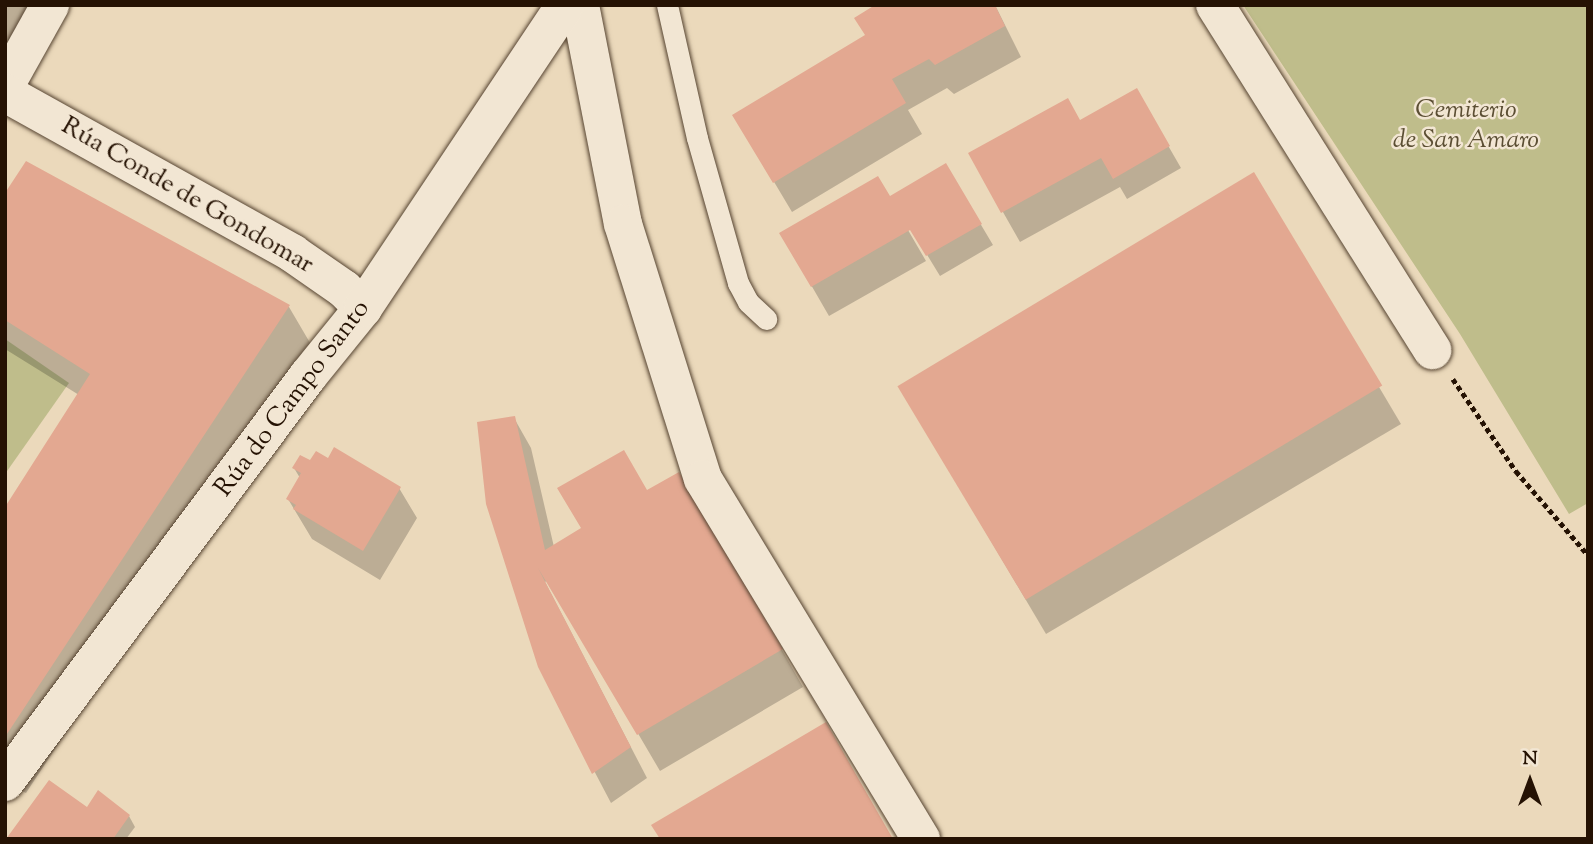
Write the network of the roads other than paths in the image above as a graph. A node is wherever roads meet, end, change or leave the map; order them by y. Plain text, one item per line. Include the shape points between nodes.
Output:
1 (50, 5) edge
2 (565, 5) edge
3 (580, 5) edge
4 (667, 5) edge
5 (1215, 5) edge
6 (5, 86) edge
7 (5, 93) edge
8 (363, 308) junction
9 (766, 319) dead end
10 (1432, 350) road end
11 (5, 782) edge
12 (921, 839) edge

1 - 6 street
2 - 8 street, Rúa do Campo Santo
3 - 12 street via 622,223 703,479
4 - 9 lane via 697,138 738,283 748,302
5 - 10 street
7 - 8 street, Rúa Conde de Gondomar via 292,253
8 - 11 street, Rúa do Campo Santo

